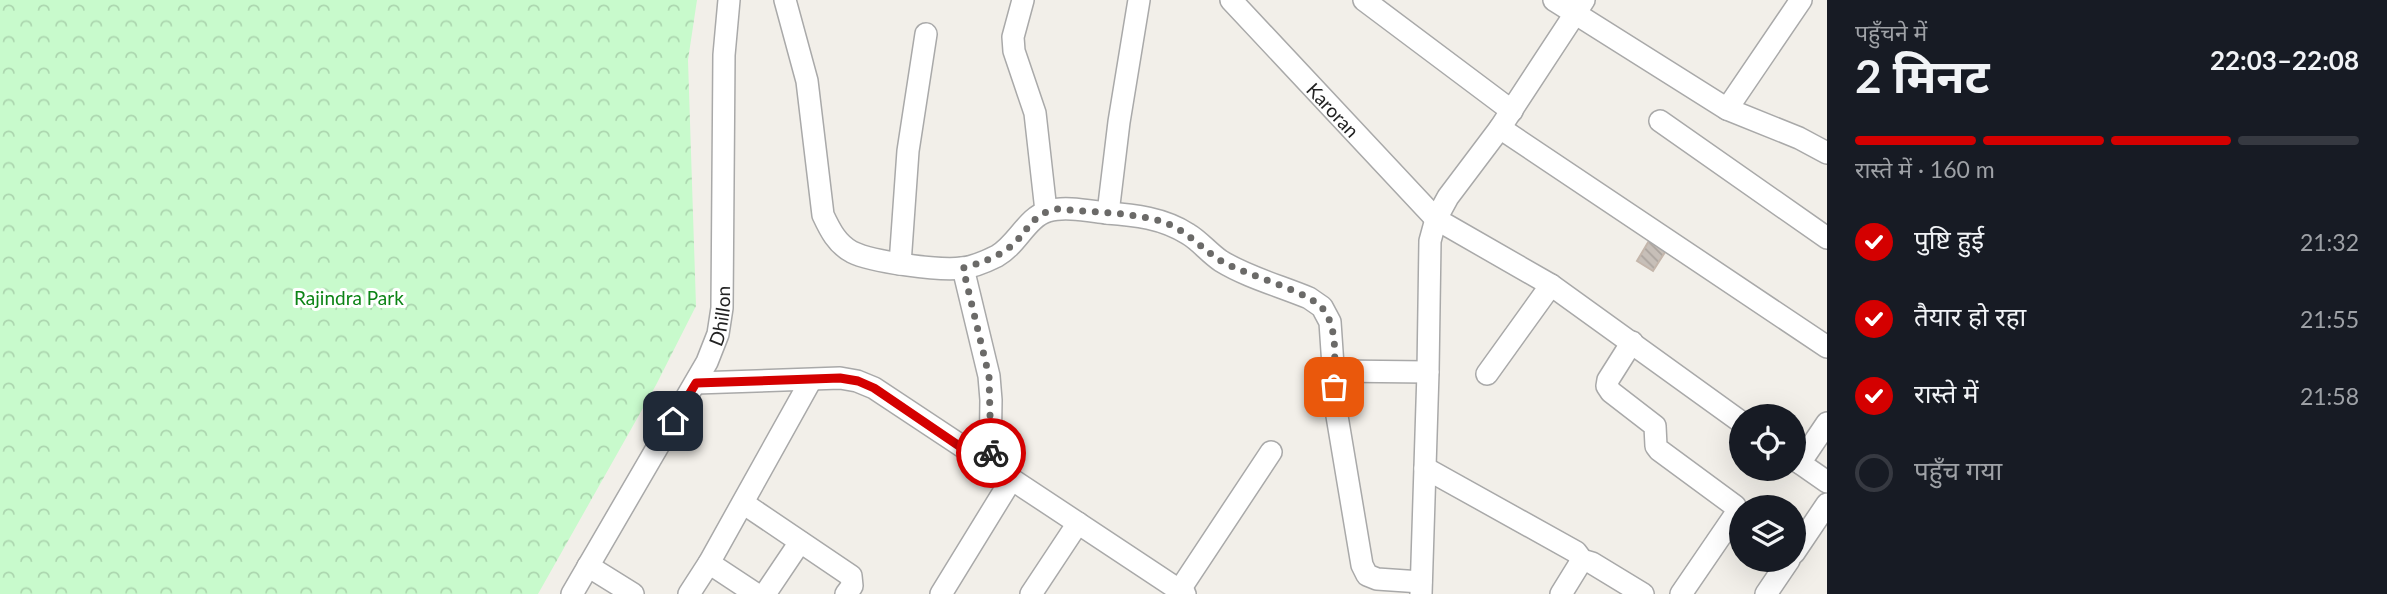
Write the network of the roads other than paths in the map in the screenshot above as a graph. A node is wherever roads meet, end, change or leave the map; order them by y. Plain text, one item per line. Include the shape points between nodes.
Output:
1 (729, 0) edge
2 (785, 0) edge
3 (1023, 0) edge
4 (1139, 0) edge
5 (1364, 0) edge
6 (1554, 0) edge
7 (1801, 0) edge
8 (1244, 5) edge
9 (1580, 7) edge
10 (926, 34) dead end
11 (1727, 110) junction
12 (1506, 120) junction
13 (1660, 121) dead end
14 (1827, 153) edge
15 (1046, 211) junction
16 (1108, 213) junction
17 (1436, 219) junction
18 (1827, 238) edge
19 (900, 264) junction
20 (963, 268) junction
21 (1551, 285) junction
22 (1632, 342) junction
23 (1827, 347) edge
24 (1334, 371) junction
25 (1429, 372) junction
26 (1487, 374) dead end
27 (811, 380) junction
28 (696, 383) junction
29 (1729, 413) edge
30 (1827, 423) edge
31 (1806, 450) edge
32 (1271, 452) dead end
33 (990, 467) junction
34 (1806, 467) edge
35 (1425, 468) junction
36 (1011, 480) junction
37 (1827, 482) edge
38 (743, 503) junction
39 (1827, 504) edge
40 (1078, 523) junction
41 (1806, 535) edge
42 (800, 542) junction
43 (1582, 560) junction
44 (709, 563) junction
45 (588, 566) junction
46 (1781, 572) edge
47 (1421, 588) edge
48 (1180, 593) edge
49 (572, 594) edge
50 (633, 594) edge
51 (689, 594) edge
52 (756, 594) edge
53 (765, 594) edge
54 (846, 594) edge
55 (941, 594) edge
56 (1031, 594) edge
57 (1561, 594) edge
58 (1643, 594) edge
59 (1681, 594) edge
60 (1766, 594) edge

1 - 28 street, Dhillon via 724,55 722,308 718,334
2 - 19 street via 807,81 824,215 830,230 853,252
3 - 15 street via 1014,51 1035,113
4 - 16 street
5 - 12 street
6 - 9 street
7 - 11 street
8 - 17 street, Karoran
9 - 11 street
9 - 12 street
10 - 19 street via 908,151
11 - 14 street
12 - 17 street via 1447,197
12 - 23 street
13 - 18 street
15 - 16 street
15 - 20 street via 1012,246
16 - 24 street via 1172,225 1219,260 1322,307 1331,322
17 - 21 street, Karoran
17 - 25 street via 1430,241
19 - 20 street
20 - 33 street via 989,376
21 - 22 street, Karoran
21 - 26 street
22 - 29 street, Karoran
22 - 59 street via 1607,386 1655,426 1659,450 1735,506 1735,515
24 - 25 street
24 - 47 street via 1336,410 1362,565 1367,575 1377,579
25 - 35 street
27 - 28 street
27 - 33 street via 840,378 874,388
27 - 38 street
28 - 45 street, Dhillon
30 - 31 street
32 - 48 street
33 - 36 street
34 - 37 street
35 - 43 street via 1576,552
35 - 47 street
36 - 40 street
36 - 55 street
38 - 42 street
38 - 44 street
39 - 41 street
40 - 48 street
40 - 56 street
42 - 53 street
42 - 54 street via 851,576 852,586
43 - 57 street
43 - 58 street
44 - 51 street
44 - 52 street
45 - 49 street, Dhillon
45 - 50 street
46 - 60 street

